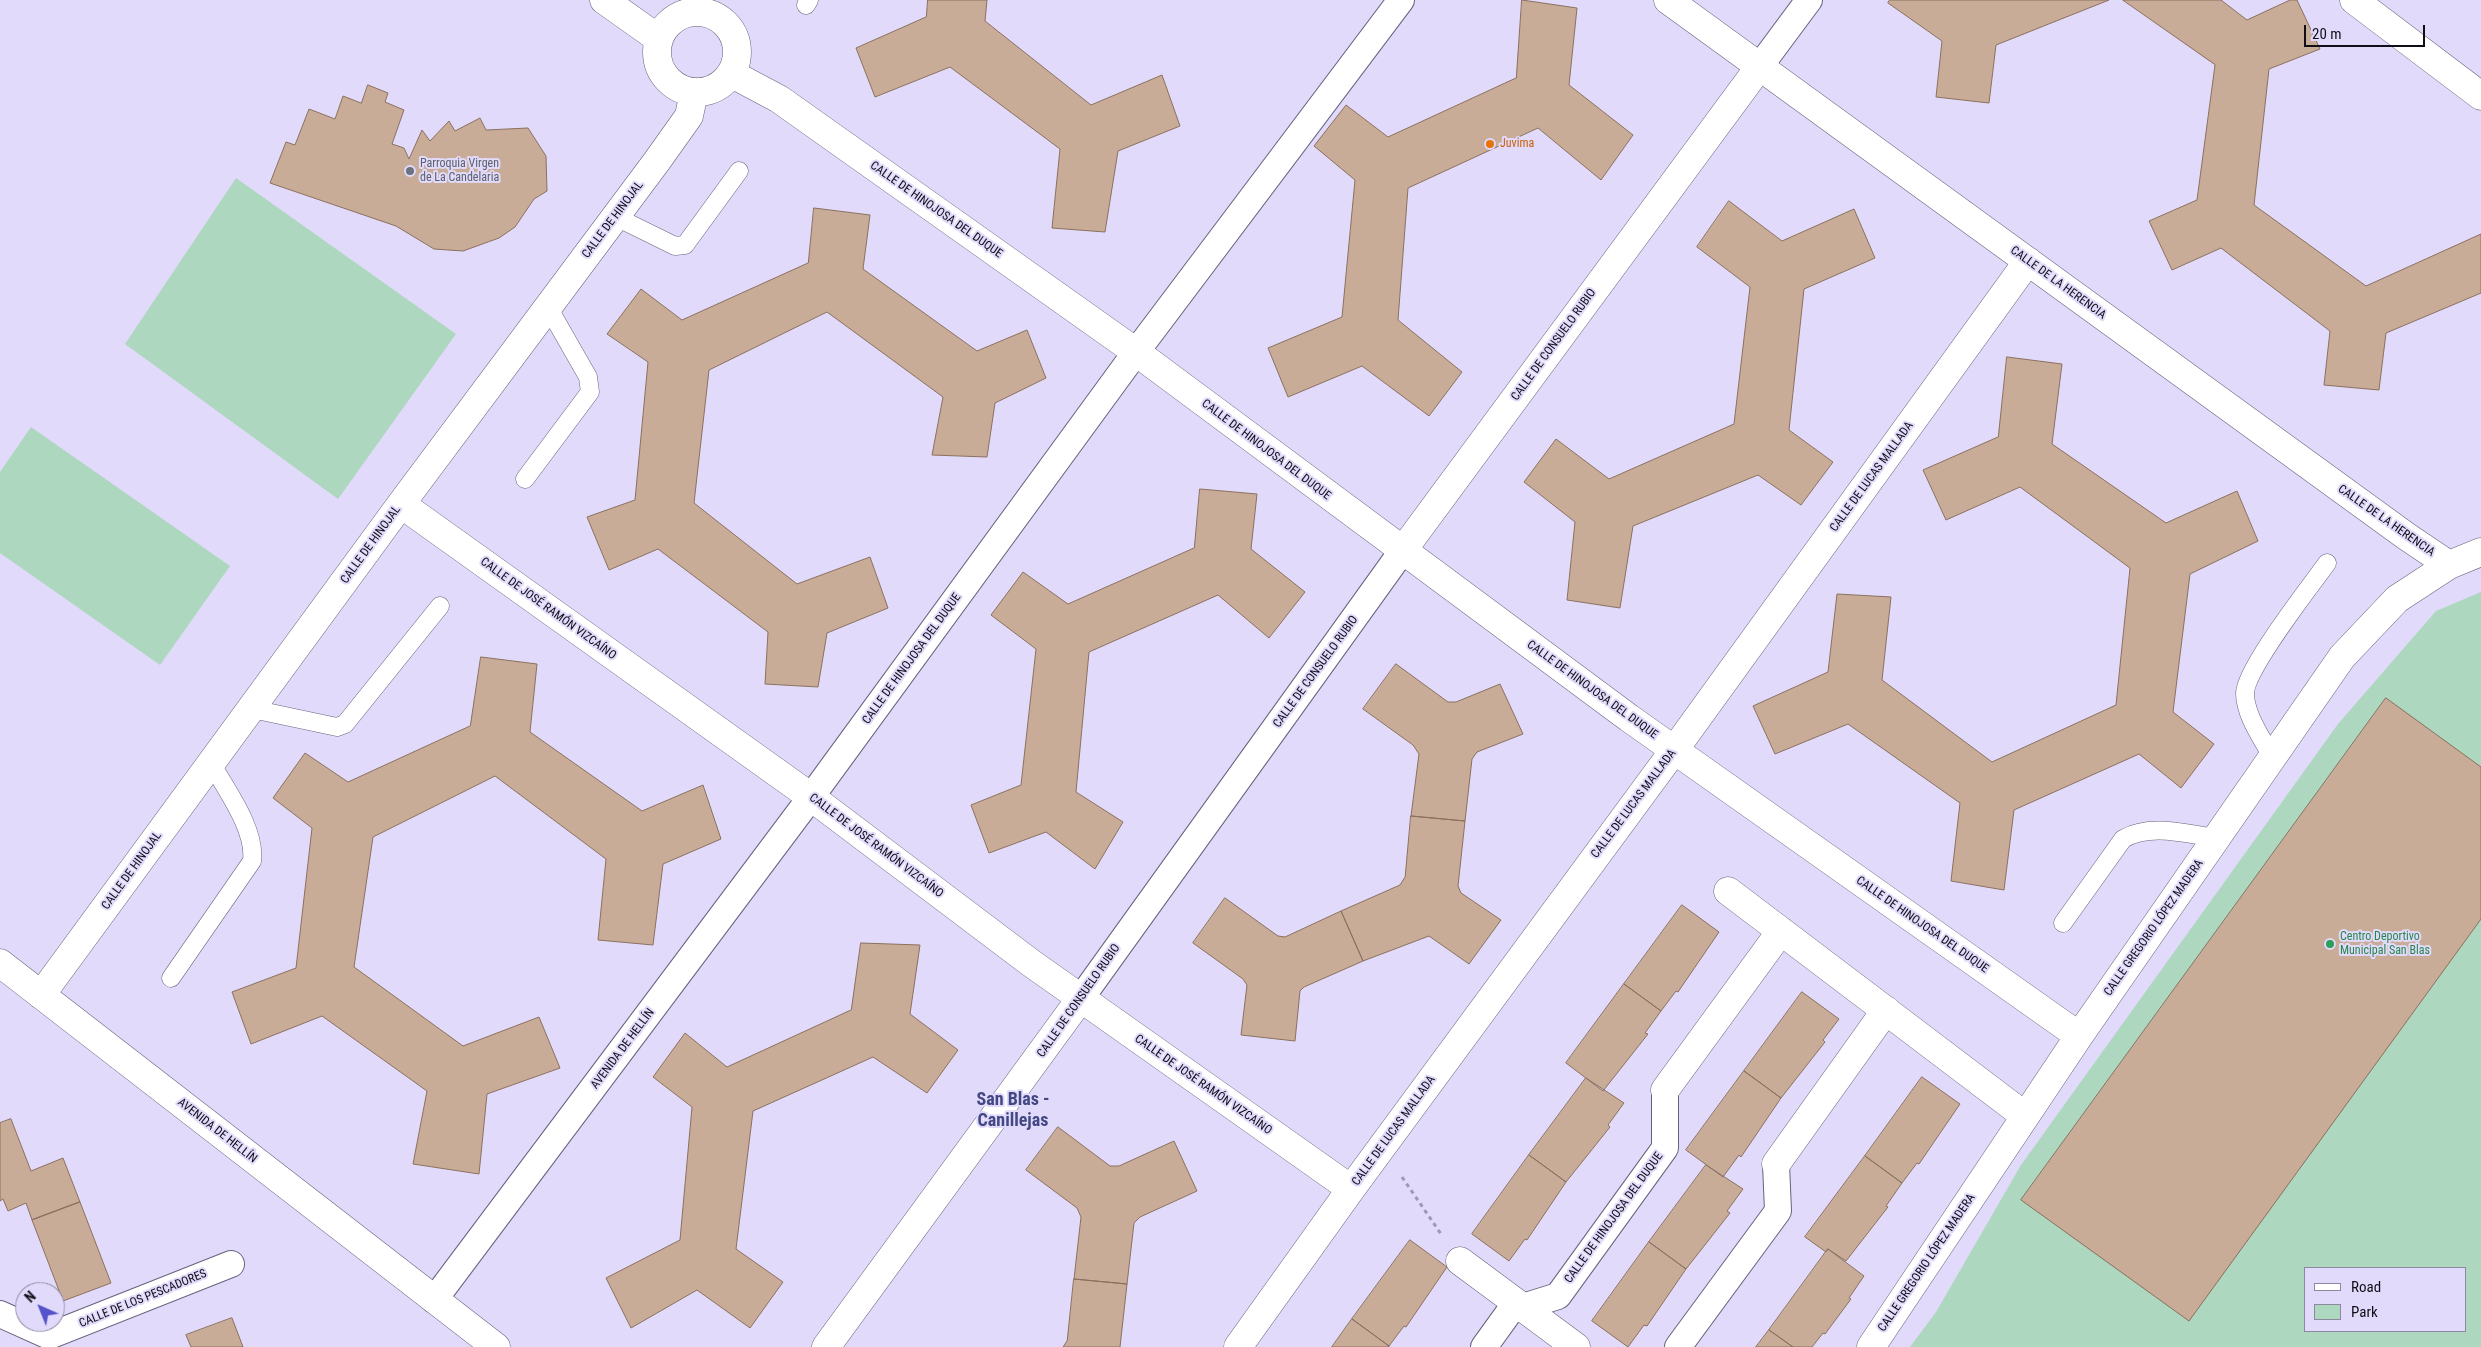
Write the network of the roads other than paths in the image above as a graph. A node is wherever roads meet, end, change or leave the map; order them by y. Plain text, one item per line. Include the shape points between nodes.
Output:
1 (604, 0) edge
2 (1401, 0) edge
3 (1668, 0) edge
4 (1809, 0) edge
5 (2354, 0) edge
6 (713, 7) edge
7 (660, 39) junction
8 (1760, 66) junction
9 (732, 74) junction
10 (694, 92) junction
11 (2481, 96) edge
12 (739, 171) dead end
13 (616, 217) junction
14 (2028, 261) junction
15 (548, 307) junction
16 (1136, 352) junction
17 (525, 479) dead end
18 (401, 504) junction
19 (1403, 550) junction
20 (2481, 552) edge
21 (2327, 563) dead end
22 (2449, 564) junction
23 (440, 606) dead end
24 (252, 709) junction
25 (1675, 749) junction
26 (2272, 757) junction
27 (211, 763) junction
28 (811, 797) junction
29 (2216, 838) junction
30 (1728, 891) dead end
31 (2063, 923) dead end
32 (1781, 931) junction
33 (0, 963) edge
34 (171, 978) dead end
35 (41, 994) junction
36 (1081, 998) junction
37 (1886, 1010) junction
38 (2079, 1036) junction
39 (1665, 1090) joint
40 (2025, 1116) junction
41 (1776, 1164) joint
42 (1351, 1189) junction
43 (1460, 1260) road end
44 (231, 1264) dead end
45 (434, 1300) junction
46 (1524, 1307) junction
47 (0, 1314) edge
48 (496, 1347) edge
49 (826, 1347) edge
50 (1238, 1347) edge
51 (1484, 1347) edge
52 (1576, 1347) edge
53 (1678, 1347) edge
54 (1871, 1347) edge

1 - 7 street
2 - 16 street, CALLE DE HINOJOSA DEL DUQUE
3 - 8 street, CALLE DE LA HERENCIA
4 - 8 street, CALLE DE CONSUELO RUBIO
5 - 11 street
6 - 7 street via 674,20
6 - 9 street via 735,38 738,50
7 - 10 street via 659,63 664,74 682,90
8 - 14 street, CALLE DE LA HERENCIA
8 - 19 street, CALLE DE CONSUELO RUBIO
9 - 10 street via 715,88
9 - 16 street, CALLE DE HINOJOSA DEL DUQUE via 779,99
10 - 13 street, CALLE DE HINOJAL via 688,116
12 - 13 lane via 685,245 675,246
13 - 15 street, CALLE DE HINOJAL
14 - 22 street, CALLE DE LA HERENCIA
14 - 25 street, CALLE DE LUCAS MALLADA
15 - 17 lane via 588,377 590,392
15 - 18 street, CALLE DE HINOJAL
16 - 19 street, CALLE DE HINOJOSA DEL DUQUE
16 - 28 street, CALLE DE HINOJOSA DEL DUQUE
18 - 24 street, CALLE DE HINOJAL
18 - 28 street, CALLE DE JOSÉ RAMÓN VIZCAÍNO
19 - 25 street, CALLE DE HINOJOSA DEL DUQUE
19 - 36 street, CALLE DE CONSUELO RUBIO
20 - 22 street, CALLE GREGORIO LÓPEZ MADERA
21 - 26 lane via 2256,664 2245,692 2252,718
22 - 26 street, CALLE GREGORIO LÓPEZ MADERA via 2396,600 2342,657
23 - 24 lane via 345,724 337,727
24 - 27 street, CALLE DE HINOJAL
25 - 38 street, CALLE DE HINOJOSA DEL DUQUE
25 - 42 street, CALLE DE LUCAS MALLADA
26 - 29 street, CALLE GREGORIO LÓPEZ MADERA
27 - 34 lane via 249,833 252,861
27 - 35 street, CALLE DE HINOJAL
28 - 36 street, CALLE DE JOSÉ RAMÓN VIZCAÍNO
28 - 45 street, AVENIDA DE HELLÍN
29 - 31 lane via 2148,829 2133,833 2123,839
29 - 38 street, CALLE GREGORIO LÓPEZ MADERA
30 - 32 street
32 - 37 street
32 - 39 street, CALLE DE HINOJOSA DEL DUQUE
33 - 35 street, AVENIDA DE HELLÍN
35 - 45 street, AVENIDA DE HELLÍN
36 - 42 street, CALLE DE JOSÉ RAMÓN VIZCAÍNO
36 - 49 street, CALLE DE CONSUELO RUBIO
37 - 40 street
37 - 41 street
38 - 40 street, CALLE GREGORIO LÓPEZ MADERA
39 - 46 street, CALLE DE HINOJOSA DEL DUQUE via 1665,1148 1558,1296
40 - 54 street, CALLE GREGORIO LÓPEZ MADERA
41 - 53 street via 1778,1211
42 - 50 street, CALLE DE LUCAS MALLADA
43 - 46 street
44 - 47 street, CALLE DE LOS PESCADORES via 49,1336
45 - 48 street, AVENIDA DE HELLÍN
46 - 51 street via 1510,1311
46 - 52 street

